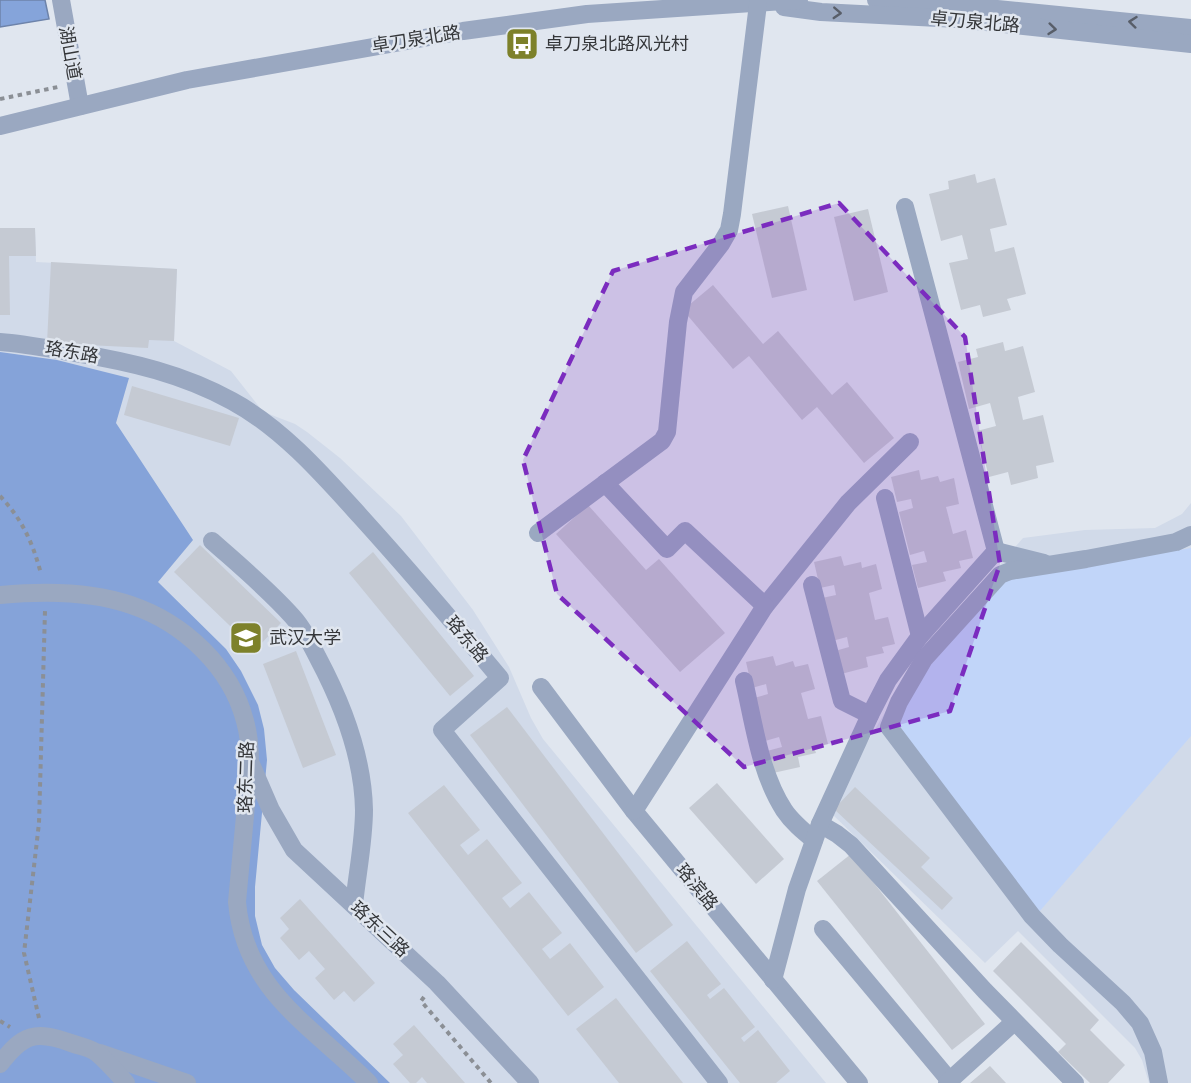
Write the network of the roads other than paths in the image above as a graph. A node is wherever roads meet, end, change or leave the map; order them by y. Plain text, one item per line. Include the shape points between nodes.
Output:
1 (61, 0) edge
2 (798, 0) edge
3 (876, 0) edge
4 (758, 4) junction
5 (1191, 28) edge
6 (1191, 44) edge
7 (80, 106) junction
8 (0, 126) edge
9 (905, 207) dead end
10 (0, 342) edge
11 (910, 442) dead end
12 (605, 483) junction
13 (885, 498) dead end
14 (538, 533) dead end
15 (1191, 535) edge
16 (212, 541) dead end
17 (996, 551) junction
18 (1049, 565) junction
19 (812, 585) dead end
20 (0, 595) edge
21 (765, 606) junction
22 (920, 636) junction
23 (744, 681) dead end
24 (541, 687) dead end
25 (870, 715) junction
26 (250, 762) junction
27 (634, 811) junction
28 (817, 832) junction
29 (354, 905) junction
30 (823, 929) dead end
31 (773, 980) junction
32 (1014, 1022) junction
33 (96, 1052) junction
34 (0, 1064) edge
35 (948, 1082) edge
36 (126, 1083) edge
37 (187, 1083) edge
38 (369, 1083) edge
39 (530, 1083) edge
40 (719, 1083) edge
41 (859, 1083) edge
42 (1075, 1083) edge
43 (1159, 1083) edge

1 - 7 street, 湖山道
2 - 4 street, 卓刀泉北路
5 -> 3 street, 卓刀泉北路
4 -> 6 street, 卓刀泉北路
4 - 7 street, 卓刀泉北路 via 587,14 463,31 187,80
4 - 12 street via 729,230 684,292 668,432 662,441
7 - 8 street, 卓刀泉北路
9 - 17 street
10 - 40 street, 珞东路 via 133,363 207,388 258,417 333,486 500,678 442,730
11 - 21 street via 848,503
12 - 14 street
12 - 21 street via 667,549 685,531
13 - 22 street
15 - 18 street via 1176,542
16 - 29 street via 294,617 344,713 355,747 364,810
17 - 18 street
17 - 22 street
18 - 43 street via 1010,571 990,585 924,659 889,727 1032,916 1140,1023 1153,1052
19 - 25 street via 842,700
20 - 26 street, 珞东二路 via 45,592 130,604 179,630 212,659 229,682 246,722
21 - 27 street
22 - 25 street via 888,680
23 - 28 street via 762,757 776,794 796,824
24 - 27 street, 珞滨路
25 - 28 street
26 - 29 street, 珞东三路 via 294,850
26 - 38 street, 珞东二路 via 237,903 248,952 286,1007
27 - 31 street, 珞滨路
28 - 31 street
28 - 32 street via 837,834 851,845
29 - 39 street, 珞东三路 via 437,983
30 - 35 street
31 - 41 street, 珞滨路
32 - 35 street
32 - 42 street
33 - 34 street via 43,1036 22,1040
33 - 36 street
33 - 37 street

